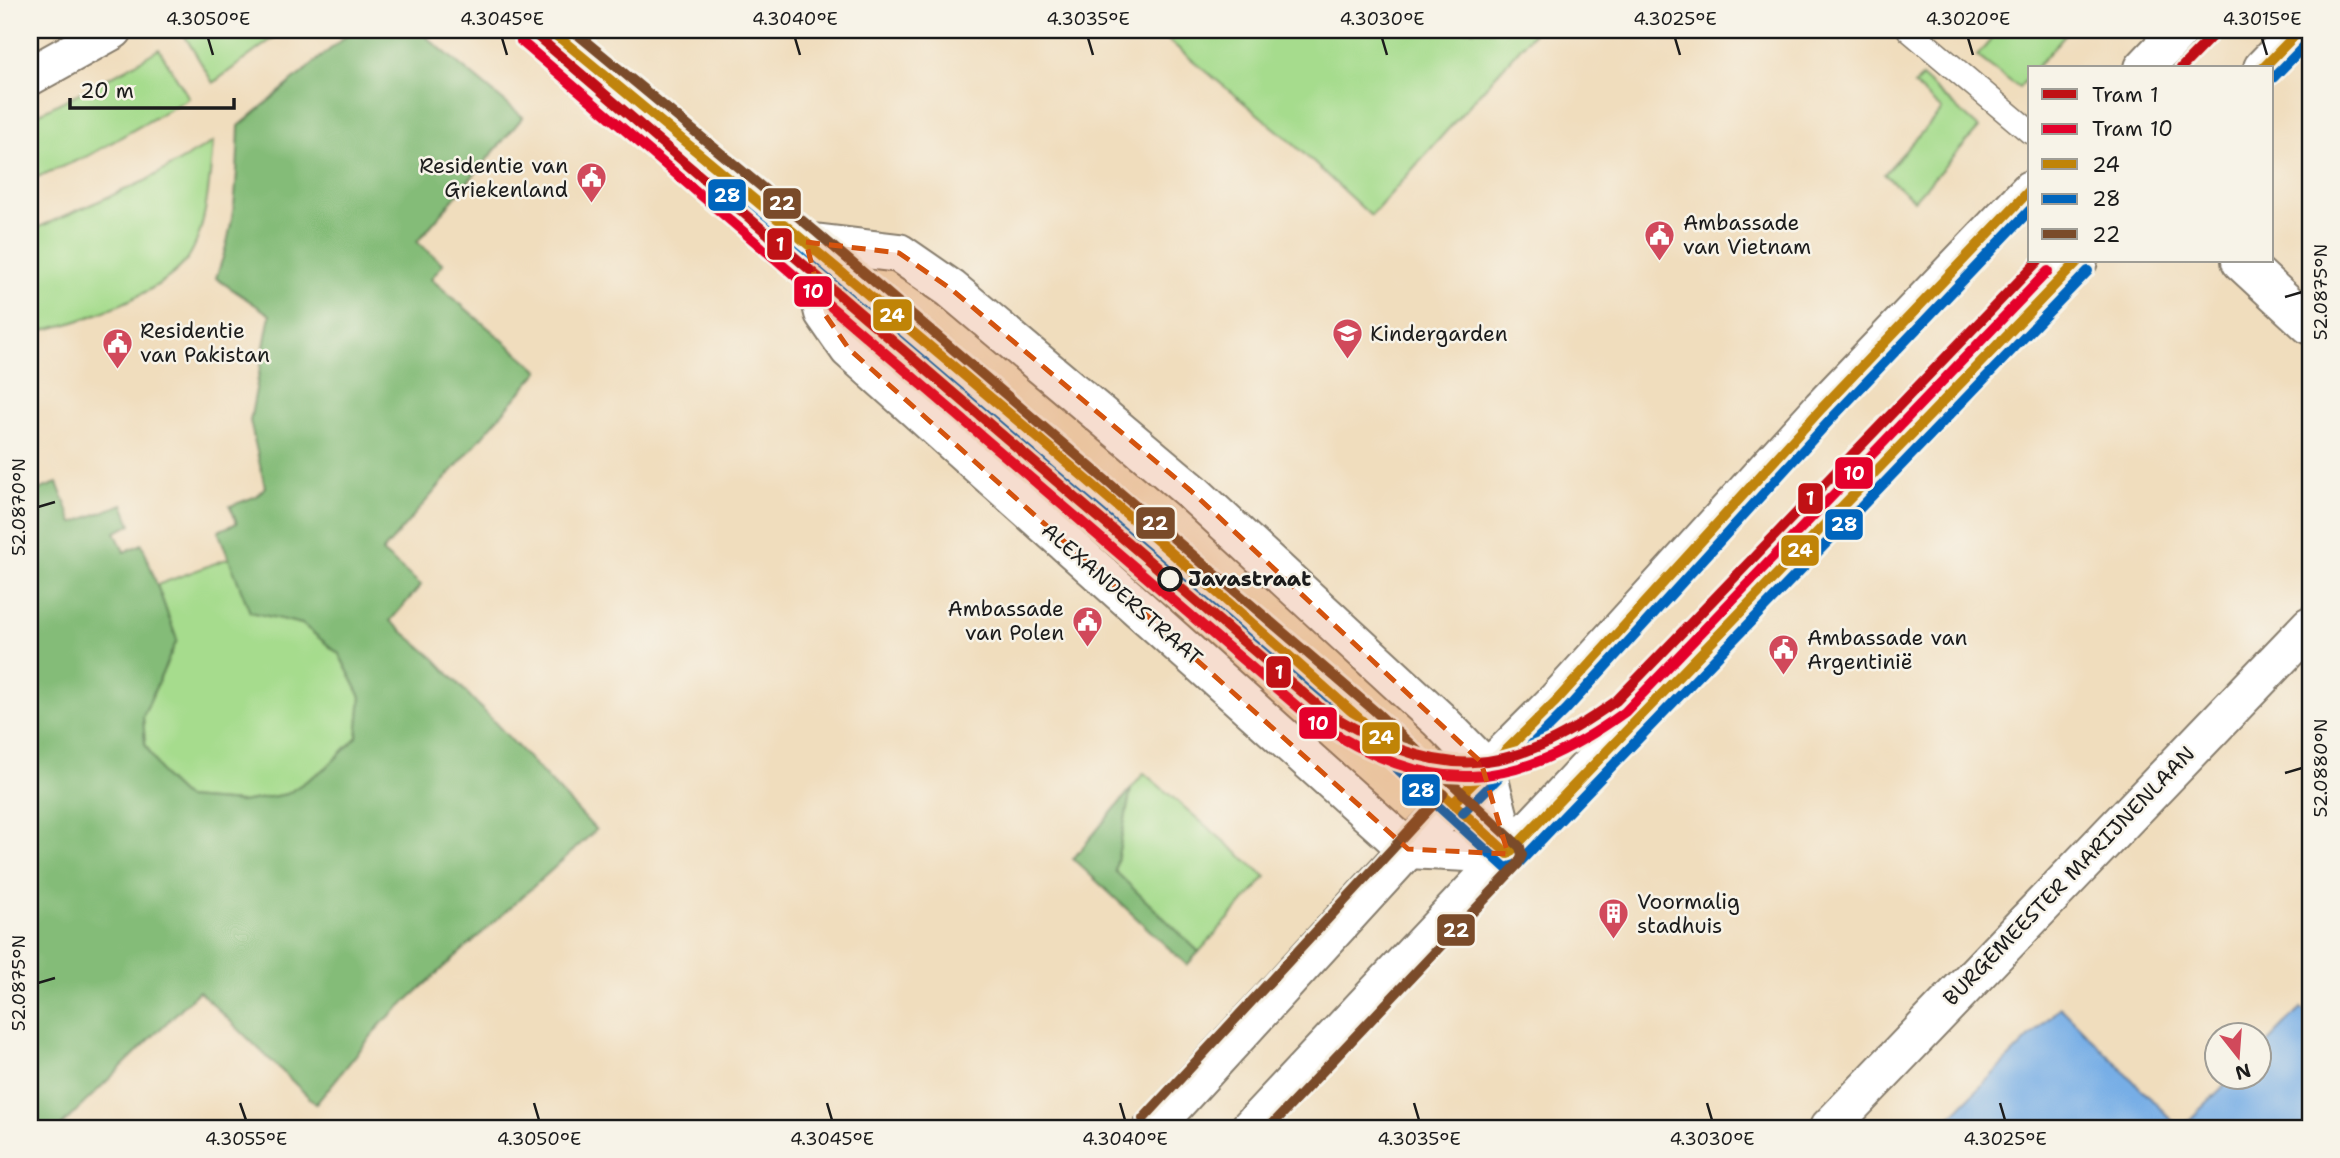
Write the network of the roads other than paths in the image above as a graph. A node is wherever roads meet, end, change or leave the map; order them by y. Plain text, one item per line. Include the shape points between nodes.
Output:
1 (113, 30) edge
2 (1909, 30) edge
3 (2180, 30) edge
4 (2301, 30) edge
5 (552, 33) edge
6 (2146, 66) edge
7 (2265, 66) edge
8 (30, 76) edge
9 (2028, 130) edge
10 (2028, 192) edge
11 (806, 242) junction
12 (2077, 262) edge
13 (2242, 262) edge
14 (2310, 325) edge
15 (2310, 626) edge
16 (1486, 768) junction
17 (1454, 803) junction
18 (1408, 849) junction
19 (1508, 854) junction
20 (1153, 1128) edge
21 (1250, 1128) edge
22 (1829, 1128) edge

1 - 8 street
2 - 9 lane
3 - 6 street
4 - 7 street
5 - 11 street
10 - 16 street via 1822,408 1556,701
11 - 16 street via 899,253 951,289 1191,491
11 - 17 lane via 1367,723
11 - 18 street, ALEXANDERSTRAAT via 824,313 849,349
12 - 19 street
13 - 14 street
15 - 22 street, BURGEMEESTER MARIJNENLAAN
16 - 17 street
16 - 19 street
17 - 18 street
17 - 19 lane
18 - 19 street
18 - 20 street
19 - 21 street

